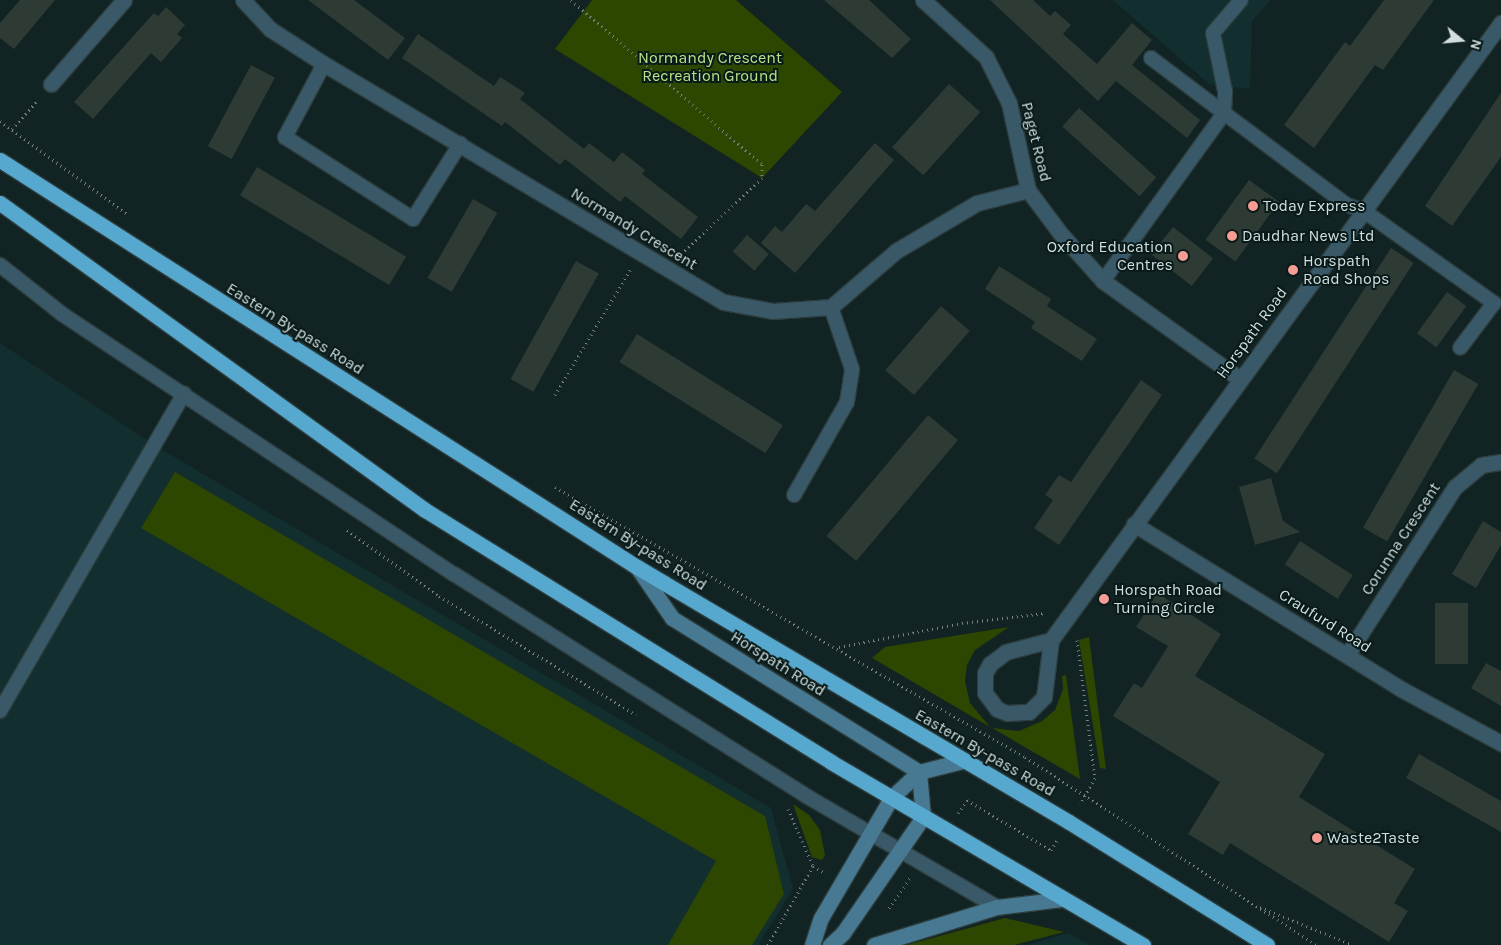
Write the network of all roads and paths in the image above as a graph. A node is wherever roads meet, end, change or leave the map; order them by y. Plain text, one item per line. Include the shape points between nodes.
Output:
1 (124, 0) edge
2 (243, 0) edge
3 (571, 0) edge
4 (923, 0) edge
5 (1241, 0) edge
6 (1501, 23) edge
7 (1152, 58) dead end
8 (324, 64) junction
9 (51, 84) joint
10 (1224, 113) junction
11 (0, 121) edge
12 (12, 129) junction
13 (460, 144) junction
14 (0, 160) edge
15 (1028, 190) junction
16 (0, 203) edge
17 (1364, 211) junction
18 (129, 215) dead end
19 (641, 253) junction
20 (0, 265) edge
21 (665, 268) junction
22 (1103, 281) junction
23 (831, 307) junction
24 (1460, 348) dead end
25 (1240, 380) junction
26 (184, 393) junction
27 (555, 395) dead end
28 (1501, 462) edge
29 (546, 482) dead end
30 (794, 495) dead end
31 (1134, 524) junction
32 (637, 567) junction
33 (1073, 610) junction
34 (1051, 640) junction
35 (839, 647) junction
36 (1348, 655) junction
37 (0, 711) edge
38 (1501, 742) edge
39 (962, 761) junction
40 (919, 772) junction
41 (1086, 795) junction
42 (891, 798) junction
43 (966, 800) dead end
44 (923, 817) junction
45 (870, 833) junction
46 (900, 850) junction
47 (1051, 850) dead end
48 (813, 866) dead end
49 (1063, 899) junction
50 (1252, 904) junction
51 (998, 907) junction
52 (768, 945) edge
53 (812, 945) edge
54 (830, 945) edge
55 (874, 945) edge
56 (1144, 945) edge
57 (1267, 945) edge
58 (1317, 945) edge
59 (1353, 945) edge

1 - 9 street
2 - 8 street, Normandy Crescent via 270,30
3 - 21 path via 762,164 762,178
4 - 15 street, Paget Road via 986,57 1009,103
5 - 10 lane via 1213,33 1225,91
6 - 17 street, Horspath Road
7 - 10 lane
8 - 13 street, Normandy Crescent
8 - 13 lane via 285,137 413,219
9 - 12 path
10 - 17 lane via 1347,206
10 - 22 lane
11 - 12 path
12 - 18 path
13 - 19 street, Normandy Crescent
14 - 32 highway, Eastern By-pass Road
15 - 22 street, Paget Road
15 - 23 street via 976,203 896,251
16 - 42 highway via 426,510
17 - 24 lane via 1494,303
17 - 25 street, Horspath Road
19 - 21 street, Normandy Crescent
19 - 27 path
20 - 26 lane via 62,314
21 - 23 street, Normandy Crescent via 724,302 773,311
22 - 25 street, Paget Road
23 - 30 lane via 852,370 847,402
25 - 31 street, Horspath Road
26 - 37 lane
26 - 45 lane via 454,574
28 - 36 street, Corunna Crescent via 1481,465 1455,487
29 - 35 path
31 - 33 street, Horspath Road
31 - 36 street, Craufurd Road
32 - 39 highway, Eastern By-pass Road
32 - 40 street, Horspath Road via 672,618
33 - 34 street, Horspath Road
33 - 35 path via 962,624
33 - 41 path via 1095,778
34 - 34 street via 1047,686 1038,705 1018,714 997,708 985,693 985,673 990,664 1006,652
35 - 41 path
36 - 38 street, Craufurd Road via 1401,689
39 - 40 street
39 - 57 highway, Eastern By-pass Road
40 - 42 street
40 - 44 street
41 - 50 path
42 - 44 highway
42 - 45 street
43 - 47 path
44 - 46 street
44 - 49 highway
45 - 46 lane
45 - 53 street via 820,918
46 - 51 lane
46 - 54 street via 844,933
48 - 52 path
49 - 51 street
49 - 56 highway
50 - 58 path
50 - 59 path
51 - 55 street

